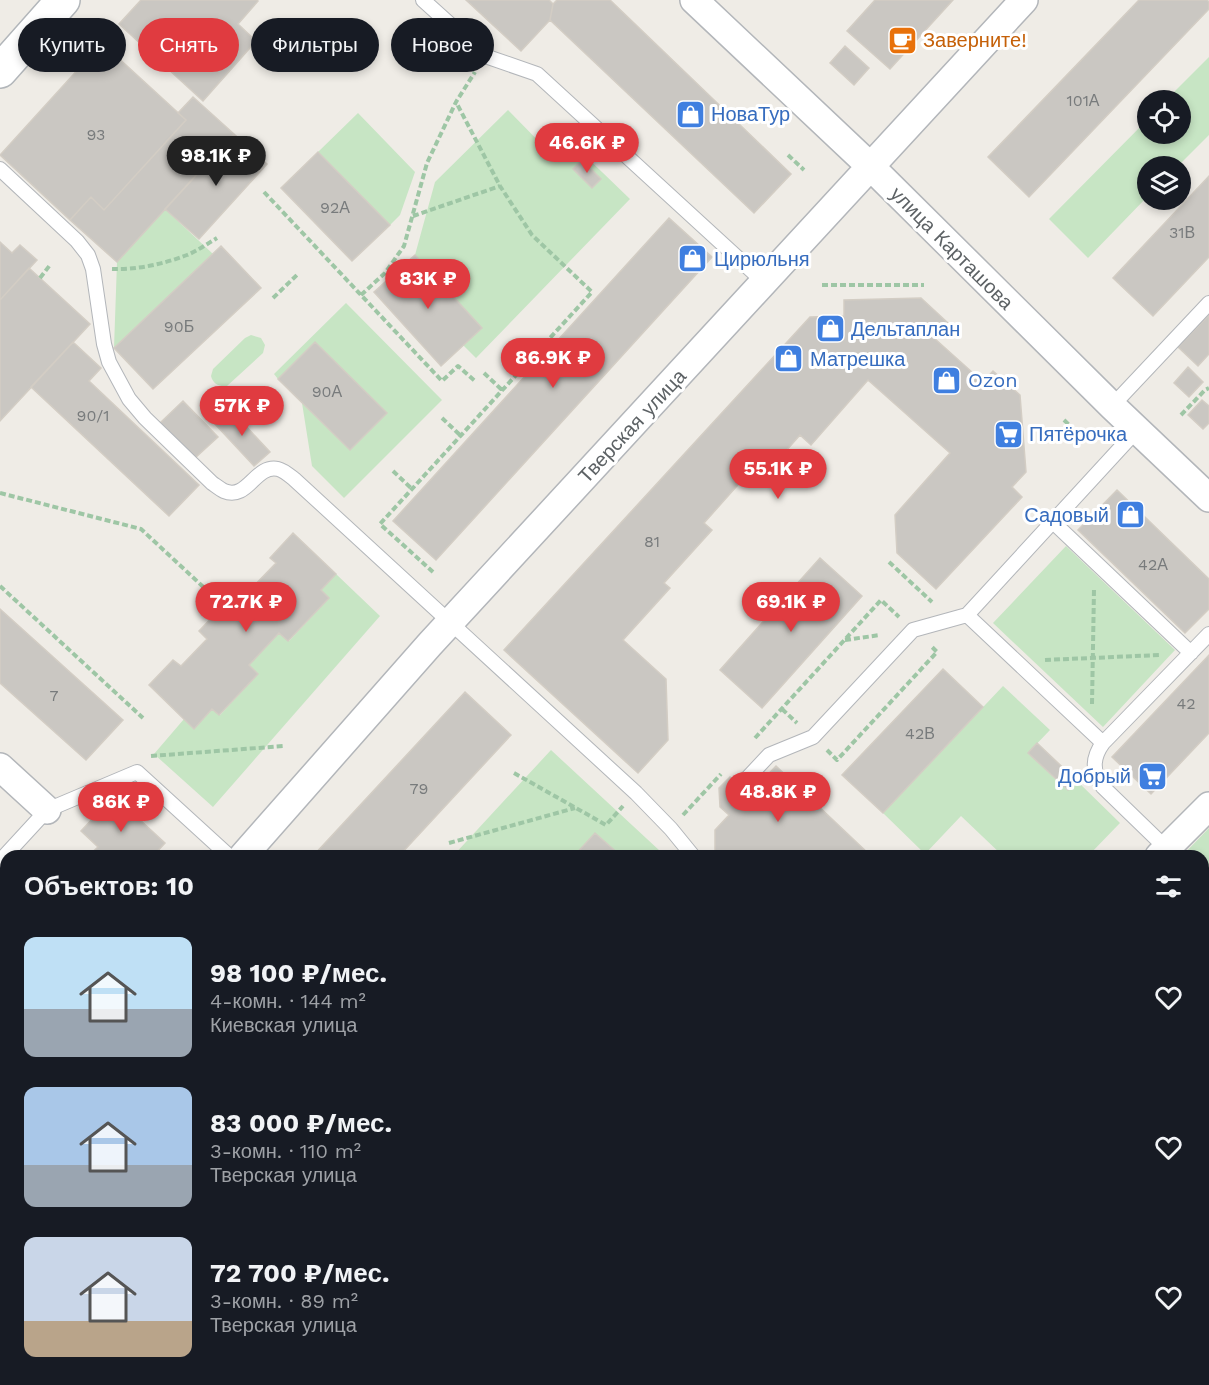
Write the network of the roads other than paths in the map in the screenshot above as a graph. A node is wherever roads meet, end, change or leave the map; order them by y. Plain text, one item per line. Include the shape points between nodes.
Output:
1 (63, 0) edge
2 (423, 0) edge
3 (694, 0) edge
4 (1024, 0) edge
5 (0, 71) edge
6 (870, 166) junction
7 (0, 170) edge
8 (764, 282) junction
9 (1209, 303) edge
10 (1112, 406) junction
11 (1137, 430) junction
12 (1209, 498) edge
13 (1053, 522) junction
14 (967, 615) junction
15 (450, 622) junction
16 (1209, 634) edge
17 (1191, 653) junction
18 (1103, 743) junction
19 (0, 767) edge
20 (740, 786) dead end
21 (1209, 806) edge
22 (47, 810) junction
23 (10, 850) edge
24 (222, 850) edge
25 (248, 850) edge
26 (688, 850) edge
27 (1160, 850) edge
28 (1166, 850) edge

1 - 5 street
2 - 8 lane via 484,56 537,74
3 - 6 street, улица Карташова
4 - 6 street, Тверская улица
6 - 8 street, Тверская улица
6 - 10 street, улица Карташова
7 - 15 lane via 88,255 109,362 129,399 145,418 224,491 237,492 268,469 279,469 294,479
8 - 15 street, Тверская улица
9 - 10 lane
10 - 11 street, улица Карташова
11 - 12 street, улица Карташова
11 - 13 lane
13 - 14 lane
13 - 17 lane
14 - 18 lane
14 - 20 lane via 913,630 813,737 769,755
15 - 25 street, Тверская улица
15 - 26 lane via 636,793
16 - 17 lane
17 - 18 lane
18 - 27 lane via 1094,760 1097,779
19 - 22 street
21 - 28 street
22 - 23 lane
22 - 24 lane via 137,772

